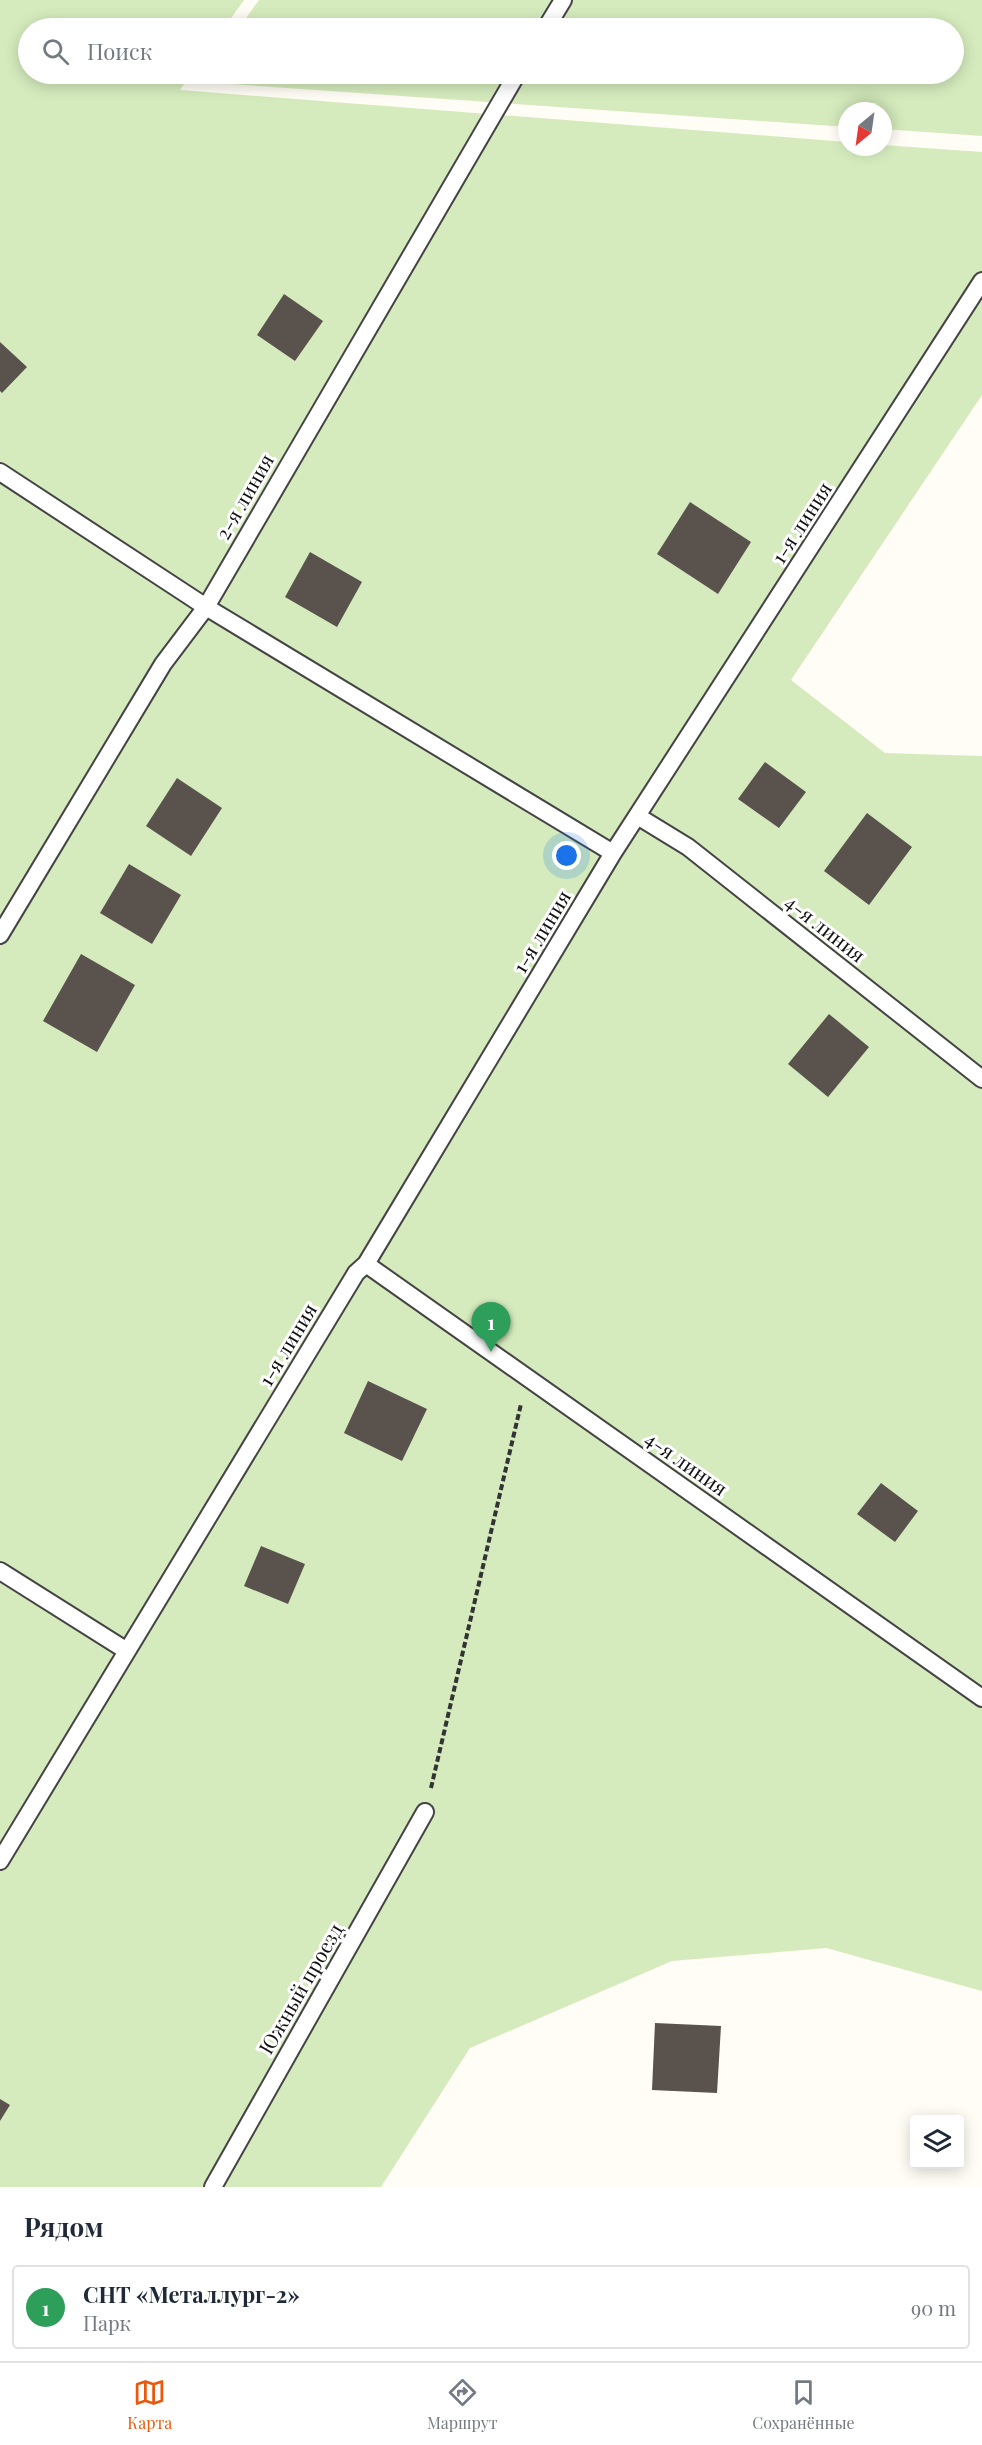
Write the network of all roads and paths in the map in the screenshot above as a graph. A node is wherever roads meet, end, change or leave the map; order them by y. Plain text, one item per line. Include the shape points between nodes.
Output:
1 (563, 0) edge
2 (552, 18) edge
3 (512, 84) edge
4 (982, 281) edge
5 (0, 472) edge
6 (206, 607) junction
7 (639, 817) junction
8 (613, 853) junction
9 (0, 935) edge
10 (982, 1079) edge
11 (366, 1264) junction
12 (528, 1378) junction
13 (0, 1571) edge
14 (127, 1651) junction
15 (982, 1698) edge
16 (425, 1812) joint
17 (0, 1861) edge
18 (213, 2187) edge

1 - 2 lane
3 - 6 lane, 2-я линия
4 - 7 lane, 1-я линия
5 - 6 lane
6 - 8 lane
6 - 9 lane, 2-я линия via 163,664
7 - 8 lane, 1-я линия
7 - 10 lane, 4-я линия via 688,847
8 - 11 lane, 1-я линия
11 - 12 lane, 4-я линия
11 - 14 lane, 1-я линия via 356,1273
12 - 15 lane, 4-я линия
12 - 16 path
13 - 14 lane
14 - 17 lane, 1-я линия
16 - 18 lane, Южный проезд

